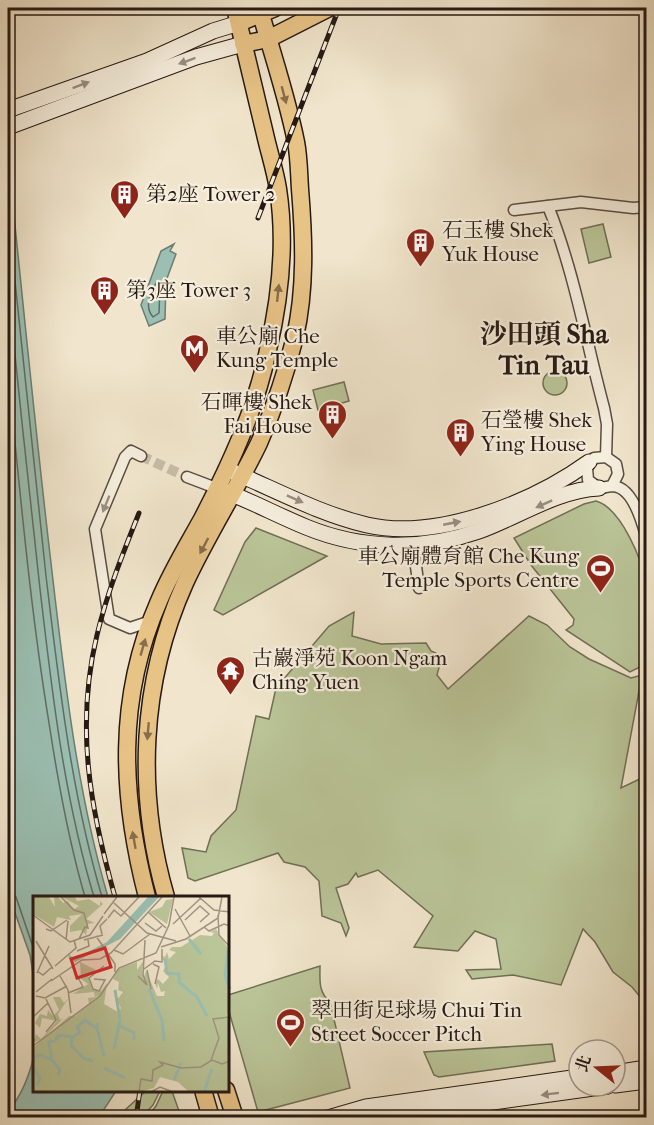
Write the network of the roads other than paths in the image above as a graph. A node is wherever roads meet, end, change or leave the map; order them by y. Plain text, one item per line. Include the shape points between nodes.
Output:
1 (328, 8) edge
2 (265, 10) edge
3 (237, 15) edge
4 (268, 39) junction
5 (243, 44) junction
6 (10, 109) edge
7 (11, 126) edge
8 (548, 206) junction
9 (646, 207) edge
10 (513, 210) dead end
11 (141, 456) dead end
12 (606, 457) junction
13 (590, 462) junction
14 (234, 472) junction
15 (187, 477) tunnel mouth
16 (606, 487) junction
17 (224, 491) junction
18 (646, 536) edge
19 (413, 545) junction
20 (419, 588) dead end
21 (150, 621) junction
22 (147, 896) edge
23 (166, 896) edge
24 (646, 1068) edge
25 (627, 1070) edge
26 (567, 1079) edge
27 (646, 1081) edge
28 (627, 1083) edge
29 (204, 1092) edge
30 (223, 1092) edge
31 (224, 1092) edge
32 (567, 1092) edge
33 (211, 1118) edge
34 (226, 1118) edge
35 (235, 1118) edge
36 (328, 1118) edge
37 (378, 1118) edge

1 - 4 main road
2 - 3 main road
2 - 4 main road
3 - 5 main road
6 -> 3 street via 147,61 213,32
4 - 5 main road
4 -> 14 main road via 296,143 304,268 298,320 268,421
5 -> 7 street via 196,57
14 -> 5 main road via 264,370 281,256 278,189
8 - 9 street via 581,202
8 - 10 street
8 - 12 street via 570,273 604,408
11 -> 21 street via 130,451 125,457 95,529 109,619 130,628
12 - 13 street
12 - 16 street via 617,467 617,477
14 -> 13 street via 344,519 369,526 416,529 479,516 559,482
13 - 16 street via 587,477 592,485
14 - 17 main road
15 - 17 street
16 - 18 street via 621,489 633,501
16 -> 19 street via 564,495 468,535
17 - 19 street via 340,539 369,545
17 - 21 main road via 169,579
17 -> 23 main road via 163,645 151,701 147,797 155,857
19 - 20 street
22 -> 21 main road via 128,800 127,726
24 - 25 street
26 - 36 street via 375,1106
27 - 28 street
29 - 33 main road
30 - 34 main road
31 - 35 main road
32 -> 37 street

